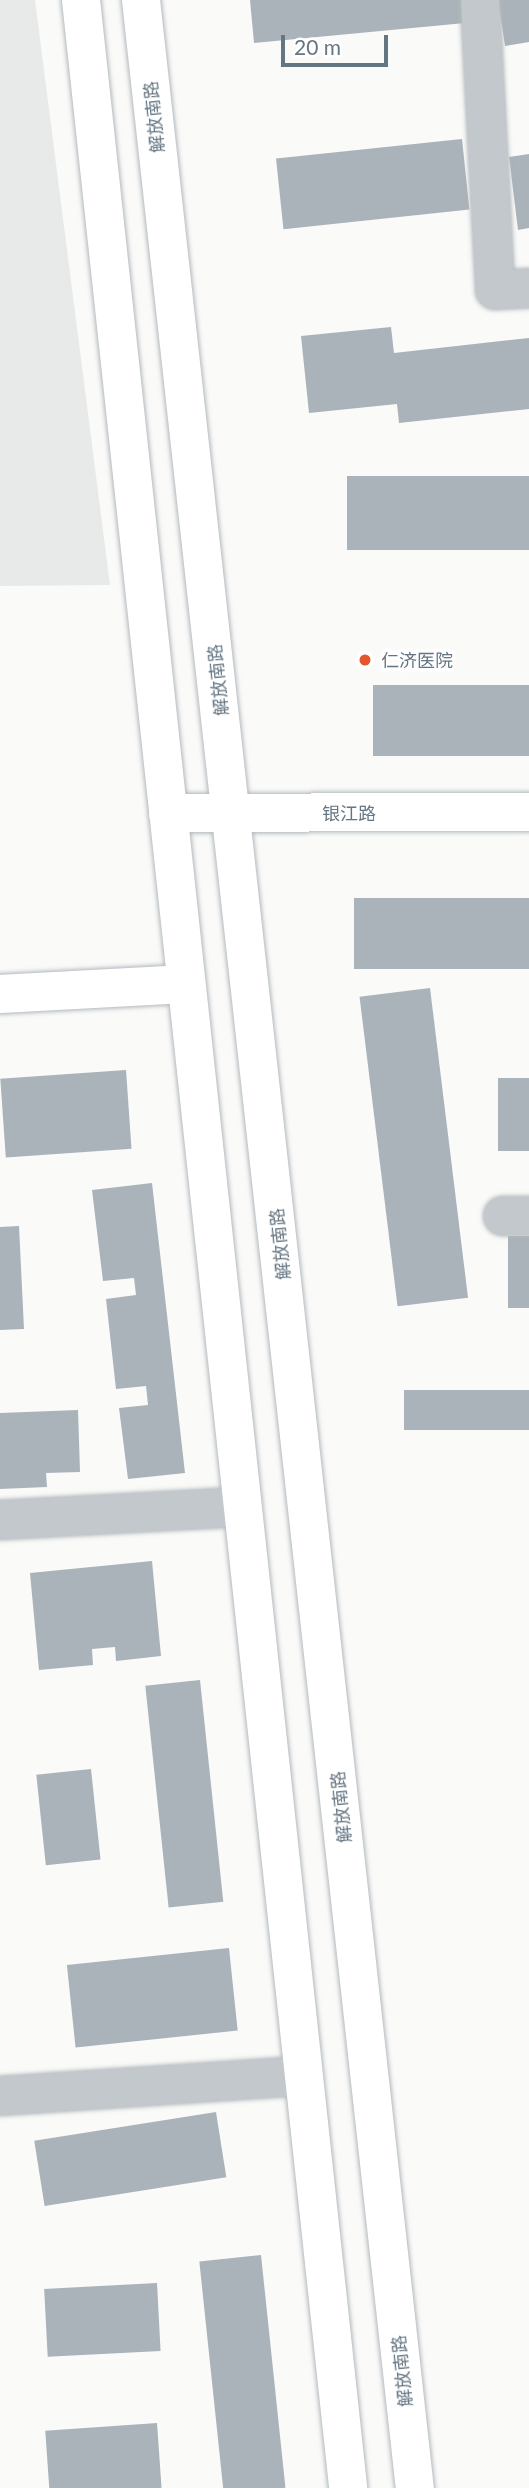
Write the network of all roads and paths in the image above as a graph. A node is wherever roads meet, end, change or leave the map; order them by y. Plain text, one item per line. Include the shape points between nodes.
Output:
1 (81, 0) edge
2 (141, 0) edge
3 (480, 0) edge
4 (529, 288) edge
5 (529, 812) edge
6 (168, 813) junction
7 (233, 813) junction
8 (186, 984) junction
9 (0, 994) edge
10 (241, 1507) junction
11 (0, 1520) edge
12 (303, 2076) junction
13 (0, 2096) edge
14 (348, 2488) edge
15 (415, 2488) edge

1 - 6 main road
2 - 7 main road, 解放南路
3 - 4 street via 495,290
5 - 7 main road, 银江路
6 - 7 main road, 银江路
6 - 8 main road
7 - 15 main road, 解放南路
8 - 9 main road
8 - 10 main road
10 - 11 street
10 - 12 main road
12 - 13 street
12 - 14 main road

